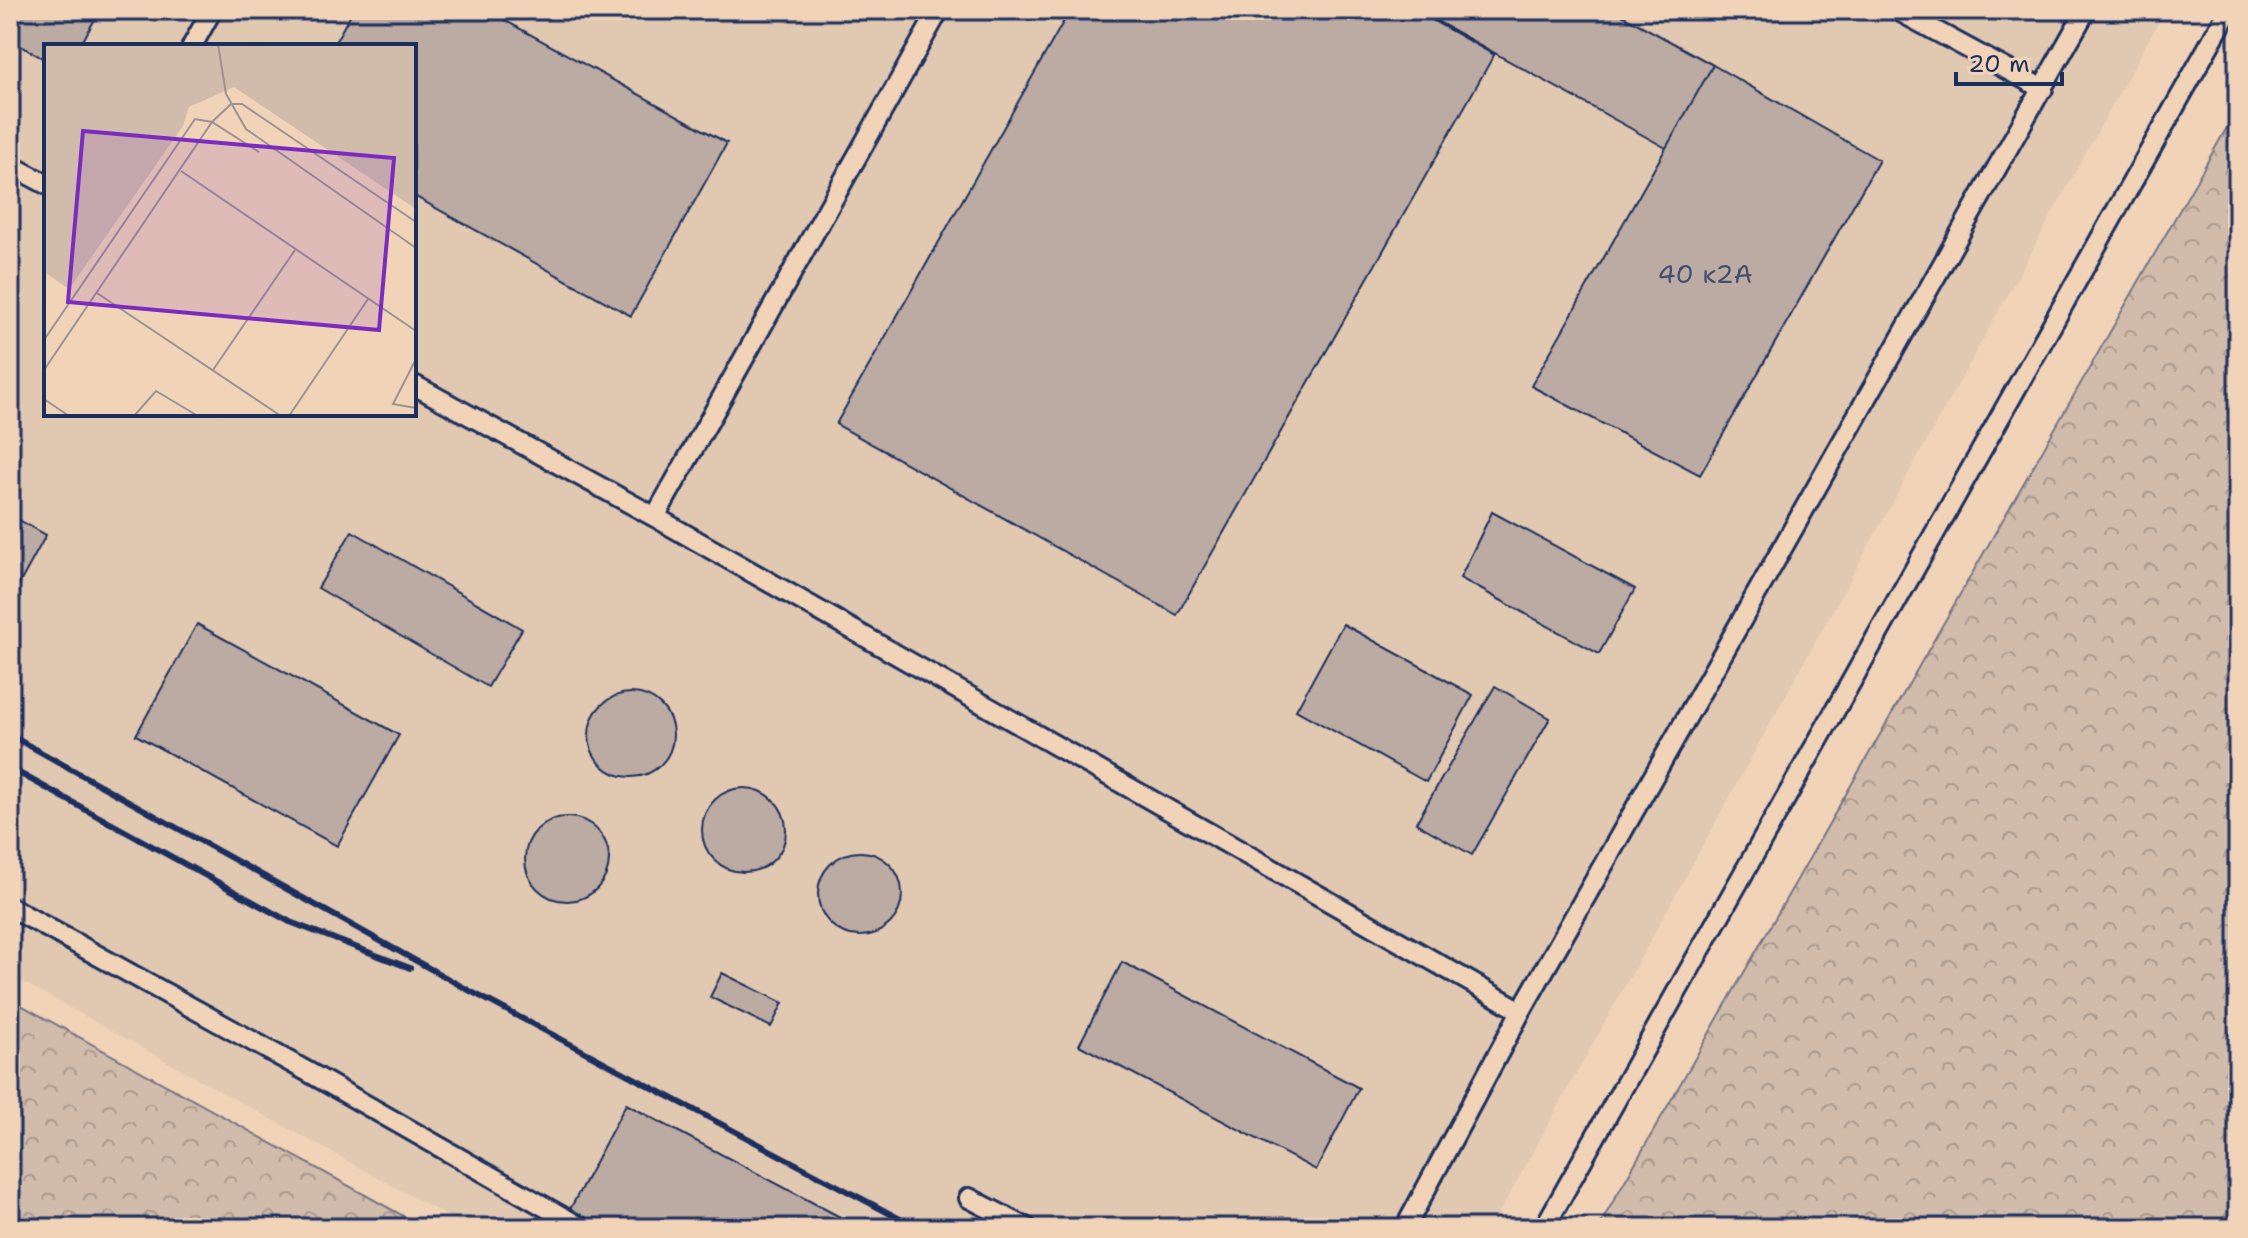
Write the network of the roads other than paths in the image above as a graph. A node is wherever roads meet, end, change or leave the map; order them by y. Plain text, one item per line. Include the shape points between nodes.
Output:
1 (212, 10) edge
2 (939, 10) edge
3 (1897, 10) edge
4 (2086, 10) edge
5 (2229, 10) edge
6 (193, 44) edge
7 (2043, 89) junction
8 (10, 165) edge
9 (44, 183) edge
10 (416, 386) edge
11 (655, 517) junction
12 (10, 907) edge
13 (1521, 1011) junction
14 (969, 1198) dead end
15 (582, 1228) edge
16 (1027, 1228) edge
17 (1405, 1228) edge
18 (1544, 1228) edge

1 - 6 lane
2 - 11 lane
3 - 7 lane
4 - 7 lane
5 - 18 lane
7 - 13 lane
8 - 9 lane
10 - 11 lane
11 - 13 lane
12 - 15 lane
13 - 17 lane
14 - 16 lane

